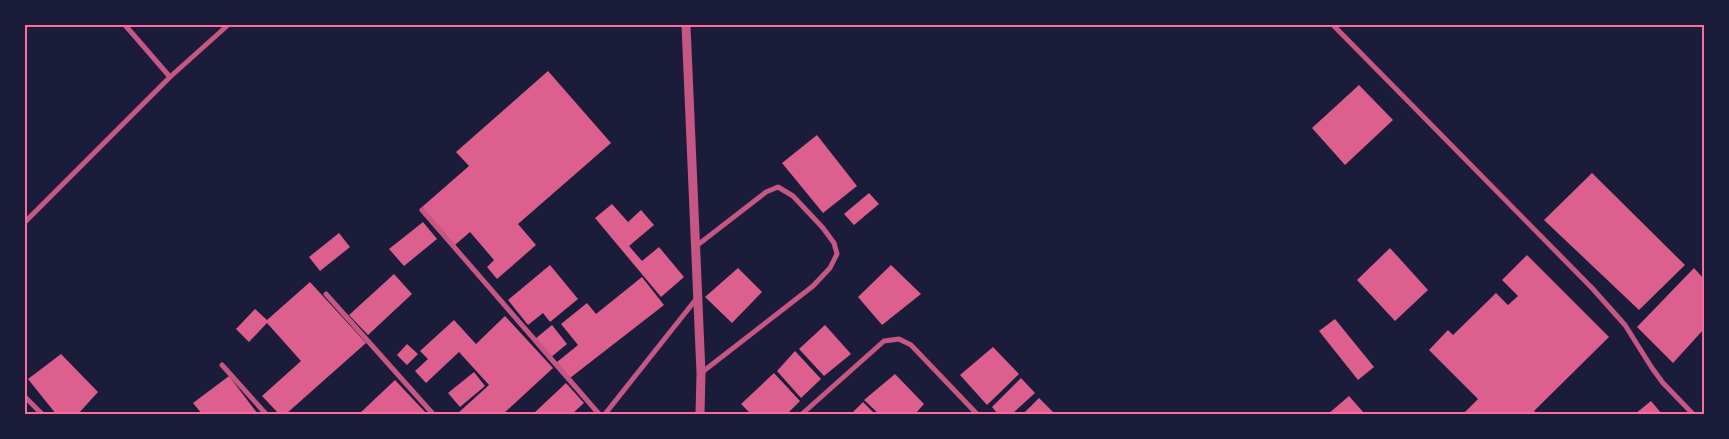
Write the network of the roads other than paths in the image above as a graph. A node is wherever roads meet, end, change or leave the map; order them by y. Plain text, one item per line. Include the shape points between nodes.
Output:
1 (125, 25) edge
2 (228, 25) edge
3 (686, 25) edge
4 (1333, 25) edge
5 (170, 77) junction
6 (422, 210) dead end
7 (25, 222) edge
8 (695, 247) junction
9 (326, 294) dead end
10 (697, 298) junction
11 (222, 365) dead end
12 (701, 373) junction
13 (25, 396) edge
14 (42, 414) edge
15 (266, 414) edge
16 (433, 414) edge
17 (598, 414) edge
18 (605, 414) edge
19 (700, 414) edge
20 (802, 414) edge
21 (977, 414) edge
22 (1693, 414) edge

1 - 5 street
2 - 5 street
3 - 8 street
4 - 22 street via 1592,288 1625,324 1663,384
5 - 7 street
6 - 17 street
8 - 10 street
8 - 12 street via 759,197 778,187 793,196 823,228 834,243 837,254 830,268 813,286
9 - 16 street
10 - 12 street
10 - 18 street
11 - 15 street
12 - 19 street
13 - 14 street
20 - 21 street via 884,341 899,339 911,345

